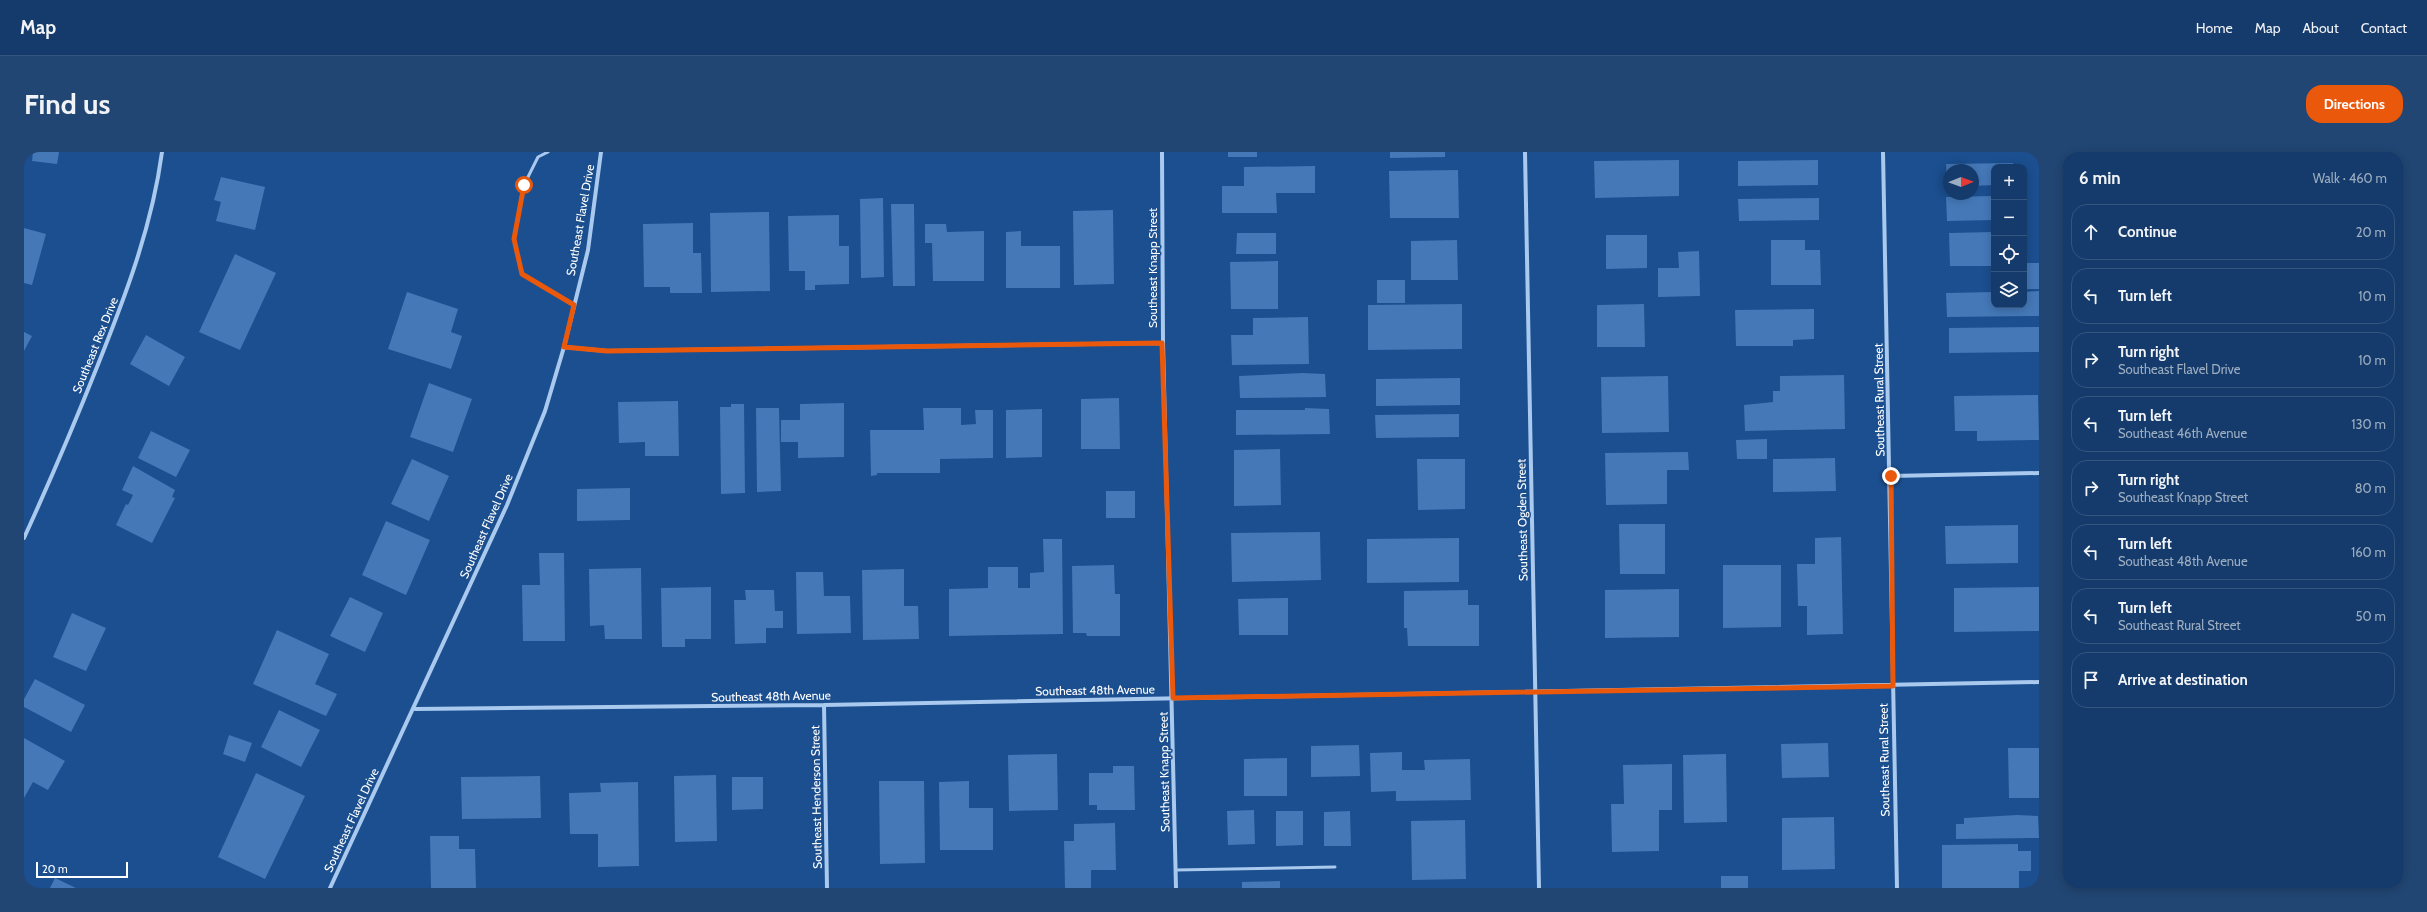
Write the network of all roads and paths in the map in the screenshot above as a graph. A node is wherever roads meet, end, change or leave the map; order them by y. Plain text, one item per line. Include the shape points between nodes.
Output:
1 (162, 152) edge
2 (548, 152) edge
3 (602, 152) edge
4 (1162, 152) edge
5 (1525, 152) edge
6 (1883, 152) edge
7 (574, 305) junction
8 (1162, 343) junction
9 (564, 347) junction
10 (2039, 473) edge
11 (1891, 476) junction
12 (24, 538) edge
13 (2039, 682) edge
14 (1893, 686) junction
15 (1536, 692) junction
16 (1173, 698) junction
17 (824, 705) junction
18 (415, 709) junction
19 (1335, 867) dead end
20 (1176, 870) junction
21 (330, 888) edge
22 (827, 888) edge
23 (1176, 888) edge
24 (1539, 888) edge
25 (1896, 888) edge

1 - 12 street, Southeast Rex Drive via 140,251 127,292 57,466
2 - 7 lane via 538,157 524,185 514,239 522,274
3 - 7 street, Southeast Flavel Drive via 588,250
4 - 8 street, Southeast Knapp Street
5 - 15 street, Southeast Ogden Street
6 - 11 street, Southeast Rural Street
7 - 9 street, Southeast Flavel Drive
8 - 9 street via 607,351
8 - 16 street, Southeast Knapp Street
9 - 18 street, Southeast Flavel Drive via 545,410 507,505
10 - 11 street
11 - 14 street, Southeast Rural Street
13 - 14 street, Southeast 48th Avenue
14 - 15 street, Southeast 48th Avenue
14 - 25 street, Southeast Rural Street
15 - 16 street, Southeast 48th Avenue
15 - 24 street, Southeast Ogden Street
16 - 17 street, Southeast 48th Avenue
16 - 20 street, Southeast Knapp Street
17 - 18 street, Southeast 48th Avenue
17 - 22 street, Southeast Henderson Street
18 - 21 street, Southeast Flavel Drive
19 - 20 lane
20 - 23 street, Southeast Knapp Street

